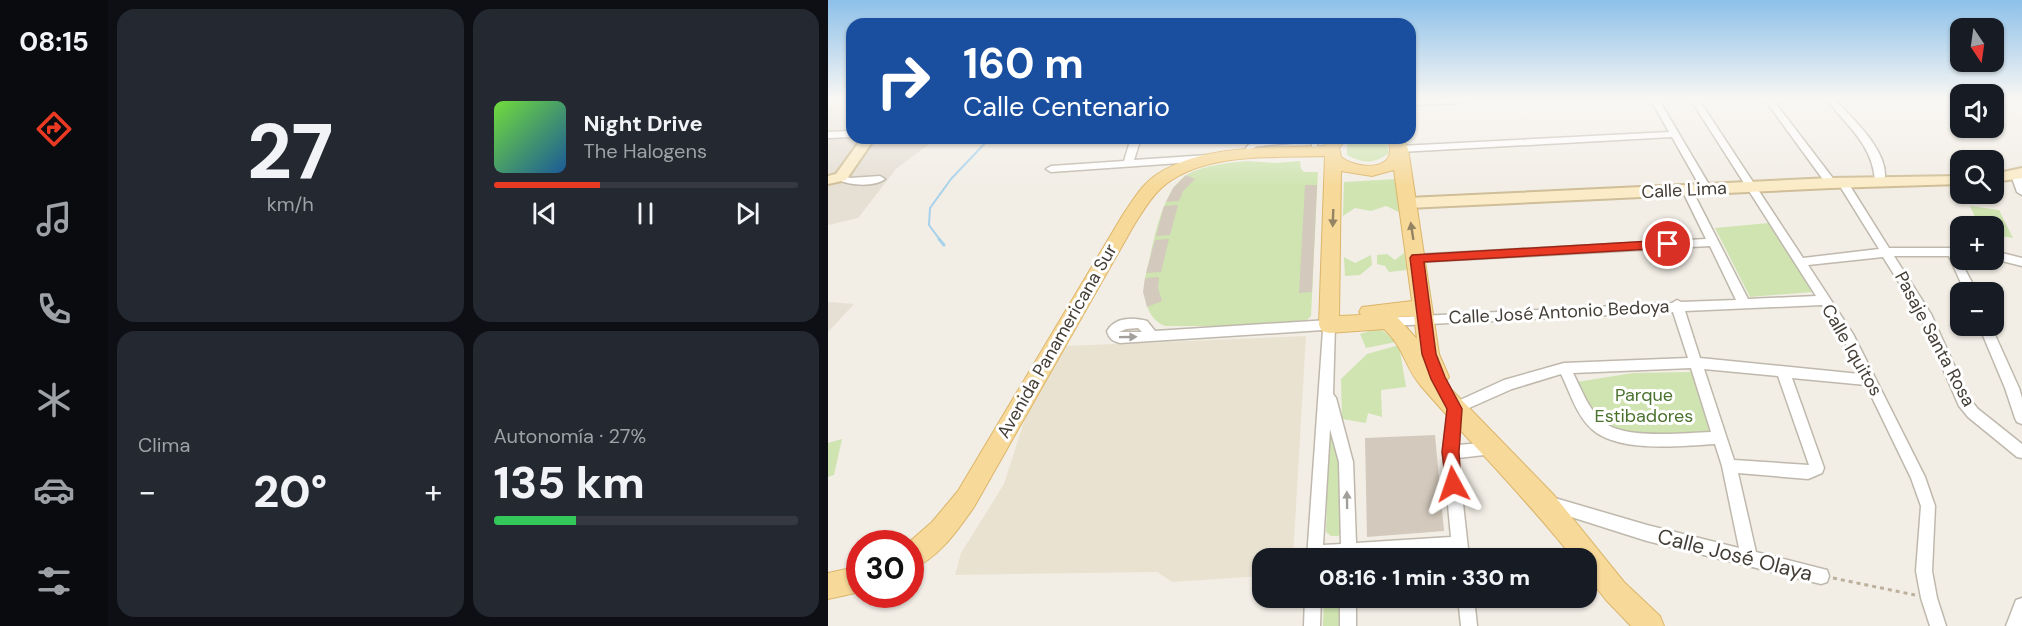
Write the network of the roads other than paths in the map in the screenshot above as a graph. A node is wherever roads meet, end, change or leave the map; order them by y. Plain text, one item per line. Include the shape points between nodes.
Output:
1 (1673, 129) edge
2 (1715, 129) edge
3 (1793, 129) edge
4 (1856, 129) edge
5 (846, 134) edge
6 (1676, 134) junction
7 (828, 135) edge
8 (1416, 143) edge
9 (853, 144) edge
10 (863, 144) edge
11 (1134, 144) edge
12 (1327, 144) edge
13 (1398, 144) edge
14 (1235, 157) junction
15 (1129, 162) junction
16 (1051, 169) dead end
17 (2019, 174) edge
18 (2004, 176) edge
19 (832, 178) edge
20 (880, 179) dead end
21 (1950, 180) edge
22 (1880, 181) junction
23 (1837, 183) junction
24 (1753, 186) junction
25 (1706, 188) junction
26 (1686, 190) junction
27 (2022, 192) edge
28 (1408, 203) junction
29 (1714, 242) junction
30 (1950, 251) edge
31 (1888, 252) junction
32 (1417, 258) junction
33 (2004, 258) edge
34 (1801, 262) junction
35 (2022, 262) edge
36 (1824, 300) junction
37 (1744, 303) junction
38 (1677, 305) junction
39 (1424, 314) junction
40 (1329, 320) junction
41 (1389, 321) junction
42 (1150, 335) dead end
43 (1989, 336) edge
44 (1697, 363) junction
45 (1563, 368) junction
46 (1783, 371) junction
47 (1871, 380) junction
48 (1328, 391) junction
49 (1454, 409) junction
50 (2022, 418) edge
51 (1721, 438) junction
52 (1492, 448) junction
53 (1450, 452) junction
54 (2022, 452) edge
55 (1730, 466) junction
56 (1544, 501) junction
57 (924, 548) edge
58 (1315, 548) edge
59 (1349, 548) edge
60 (1460, 548) edge
61 (1749, 556) junction
62 (1821, 576) road end
63 (846, 582) edge
64 (828, 586) edge
65 (2022, 606) edge
66 (1313, 608) edge
67 (1348, 608) edge
68 (1467, 608) edge
69 (1312, 626) edge
70 (1348, 626) edge
71 (1469, 626) edge
72 (1650, 626) edge
73 (1938, 626) edge
74 (2014, 626) edge

1 - 6 street
2 - 24 street, Calle Iquitos
3 - 23 street, Pasaje Santa Rosa
4 - 22 street via 1878,160
5 - 7 street
6 - 8 street
6 - 25 street
9 - 19 street
10 - 19 street
11 - 15 street
12 - 13 main road via 1350,170 1368,172 1385,167
12 - 14 main road, Avenida Panamericana Sur
12 -> 40 main road
13 - 28 main road
14 - 15 street
14 - 57 main road, Avenida Panamericana Sur via 1177,170 1148,191 966,499
15 - 16 street
17 - 18 street
17 - 27 street
19 - 20 street
21 - 22 street, Calle Lima
22 - 23 street, Calle Lima
23 - 24 street, Calle Lima
23 - 31 street, Pasaje Santa Rosa
24 - 25 street, Calle Lima
24 - 34 street, Calle Iquitos
25 - 26 street, Calle Lima
26 - 28 street, Calle Lima
26 - 29 street
32 -> 28 main road
29 - 32 street
29 - 37 street
30 - 31 street
31 - 34 street
31 - 54 street, Pasaje Santa Rosa via 1925,314 1964,402
32 - 39 main road
33 - 35 street
34 - 36 street, Calle Iquitos
36 - 37 street, Calle José Antonio Bedoya
36 - 47 street, Calle Iquitos
37 - 38 street, Calle José Antonio Bedoya
38 - 39 street, Calle José Antonio Bedoya
38 - 44 street
39 - 40 main road
39 - 41 street, Calle José Antonio Bedoya
39 - 49 main road via 1429,354
40 - 41 main road, Calle José Antonio Bedoya
40 - 42 street, Calle José Antonio Bedoya
40 - 48 street
41 - 49 main road via 1408,342 1426,377
43 - 50 street
44 - 45 street
44 - 46 street
44 - 51 street
45 - 49 street via 1509,384
45 - 51 street via 1596,424 1609,432 1670,440
46 - 47 street
46 - 55 street via 1817,468 1808,472
47 - 73 street, Calle Iquitos via 1928,506 1924,571
48 - 58 street via 1322,426
59 -> 48 street via 1346,462
49 - 52 main road
49 - 53 street
51 - 55 street
52 - 53 street
52 - 56 main road
53 - 60 street
55 - 61 street
56 - 61 street, Calle José Olaya via 1647,533
56 - 72 main road via 1615,591
61 - 62 street, Calle José Olaya
63 - 64 main road
65 - 74 street
66 - 69 street
67 - 70 street
68 - 71 street

